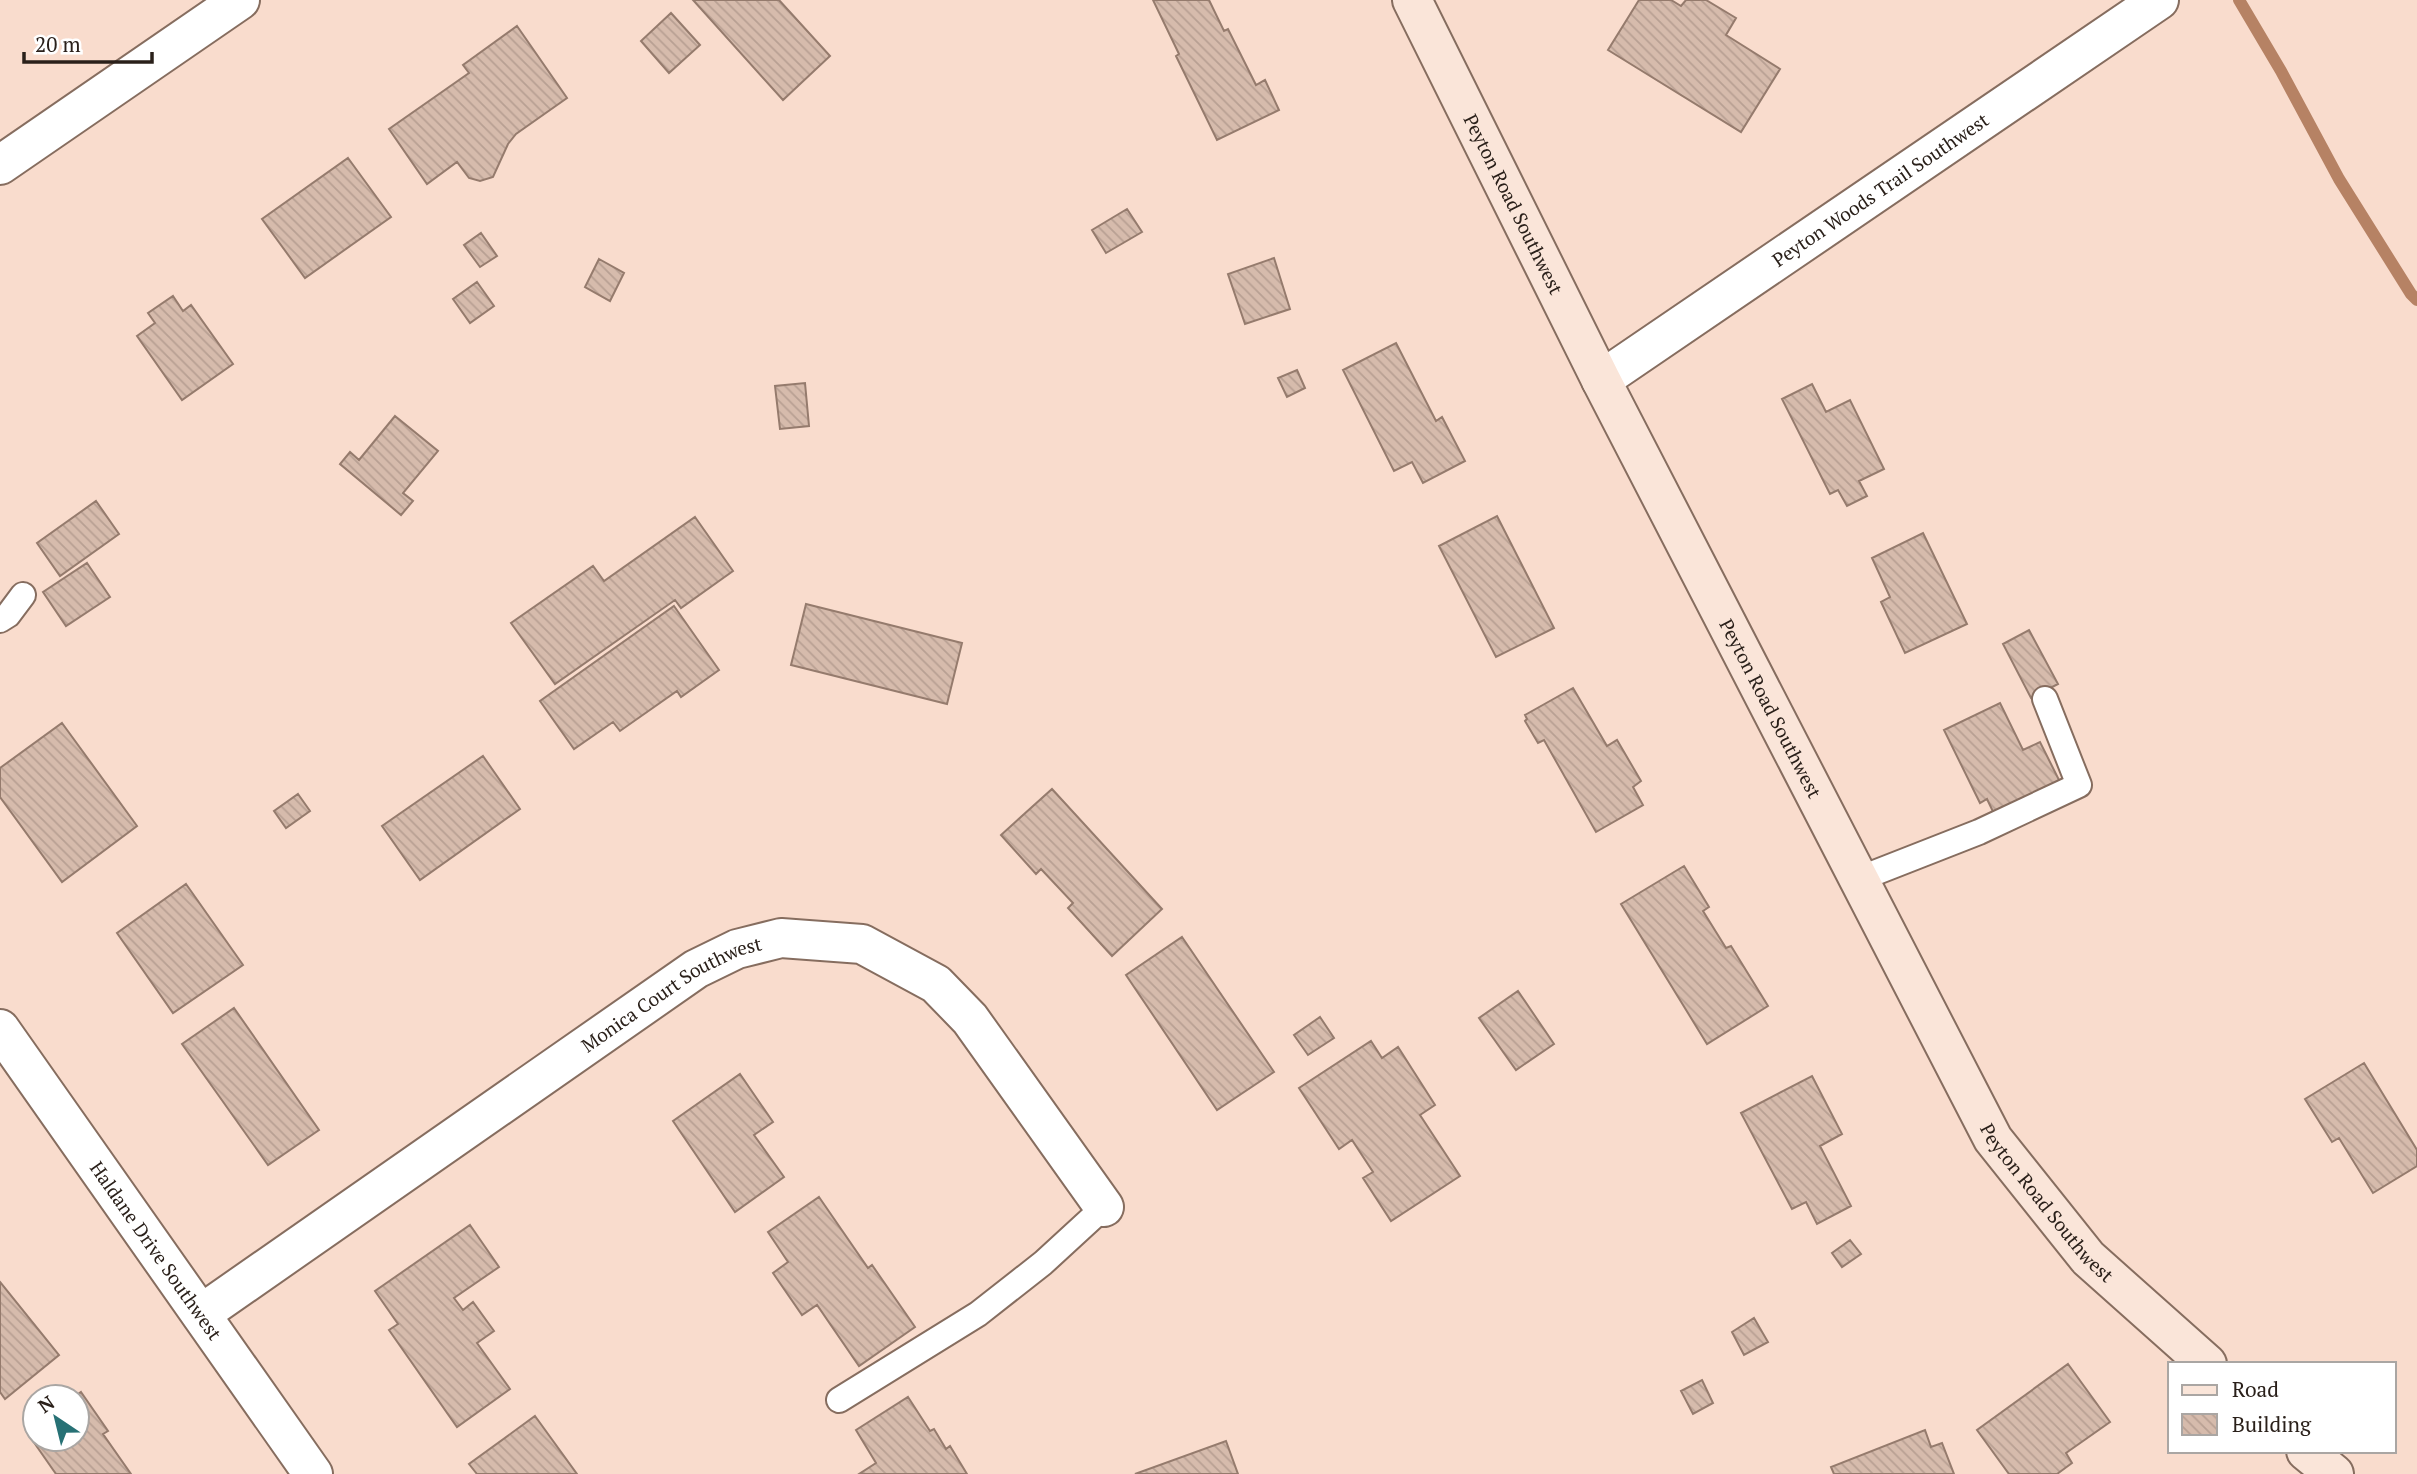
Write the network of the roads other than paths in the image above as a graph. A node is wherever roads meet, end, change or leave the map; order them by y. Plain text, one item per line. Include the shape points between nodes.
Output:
1 (240, 0) edge
2 (1412, 0) edge
3 (2159, 0) edge
4 (0, 165) edge
5 (1601, 380) junction
6 (23, 595) dead end
7 (0, 620) edge
8 (2045, 699) dead end
9 (1859, 879) junction
10 (0, 1029) edge
11 (1104, 1207) joint
12 (201, 1314) junction
13 (2205, 1362) edge
14 (839, 1400) dead end
15 (313, 1474) edge

1 - 4 street
2 - 5 street, Peyton Road Southwest
3 - 5 street, Peyton Woods Trail Southwest
5 - 9 street, Peyton Road Southwest
6 - 7 lane
8 - 9 lane via 2079,785 1979,832
9 - 13 street, Peyton Road Southwest via 1993,1139 2088,1258
10 - 12 street, Haldane Drive Southwest
11 - 12 street, Monica Court Southwest via 970,1019 936,984 862,944 781,938 737,949 696,969
11 - 14 lane via 978,1314
12 - 15 street, Haldane Drive Southwest

